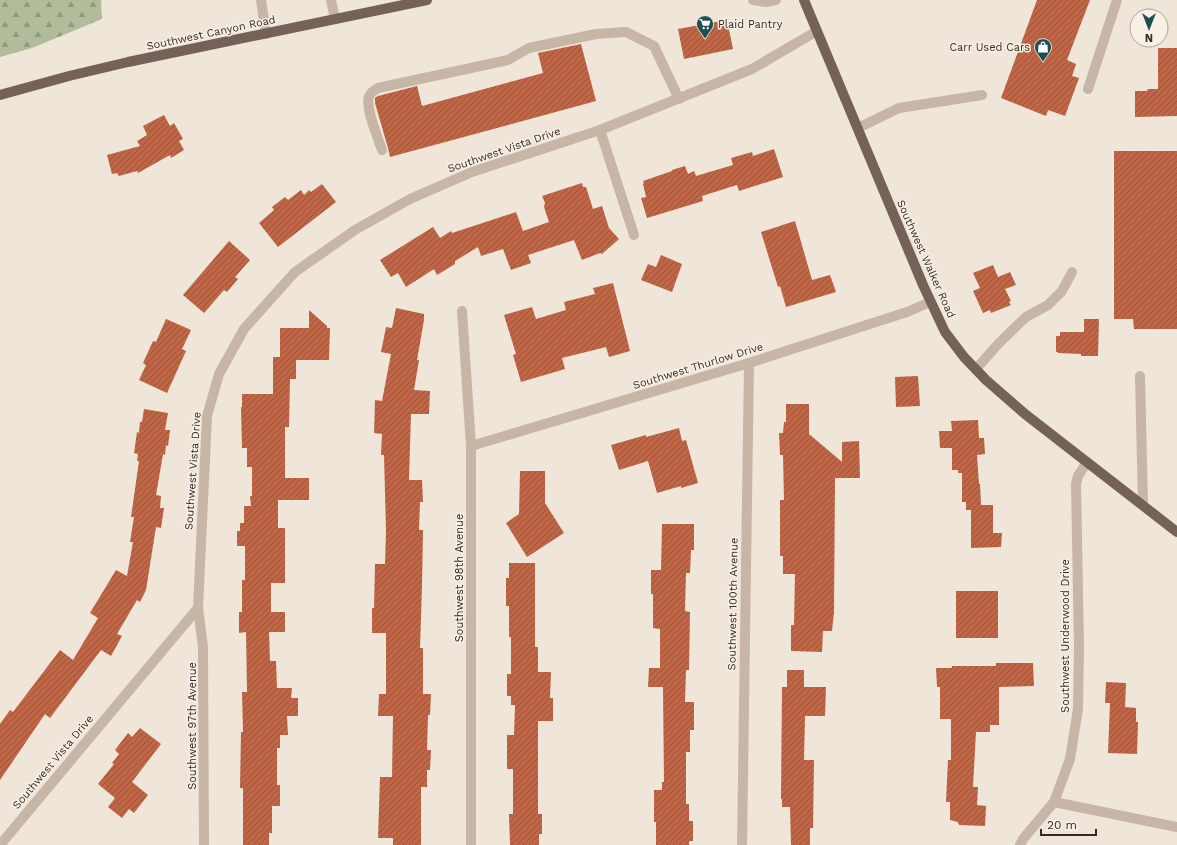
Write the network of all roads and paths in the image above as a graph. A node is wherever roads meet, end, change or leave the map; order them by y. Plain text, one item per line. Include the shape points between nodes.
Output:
1 (261, 0) edge
2 (331, 0) edge
3 (427, 0) edge
4 (753, 0) edge
5 (776, 0) edge
6 (804, 0) edge
7 (1117, 0) edge
8 (335, 19) junction
9 (818, 31) junction
10 (266, 34) junction
11 (1088, 89) dead end
12 (0, 95) edge
13 (982, 95) dead end
14 (679, 99) junction
15 (858, 128) junction
16 (600, 130) junction
17 (382, 150) dead end
18 (634, 235) dead end
19 (1072, 272) dead end
20 (930, 302) junction
21 (462, 311) dead end
22 (749, 363) junction
23 (976, 369) junction
24 (1140, 376) dead end
25 (471, 446) junction
26 (1087, 462) junction
27 (1143, 505) junction
28 (1177, 532) edge
29 (198, 608) junction
30 (1054, 802) junction
31 (1177, 827) edge
32 (0, 845) edge
33 (204, 845) edge
34 (471, 845) edge
35 (742, 845) edge
36 (1020, 845) edge

1 - 10 street
2 - 8 street
3 - 8 main road, Southwest Canyon Road
4 - 5 street
6 - 9 main road, Southwest Walker Road
7 - 11 street
8 - 10 main road, Southwest Canyon Road
9 - 14 street, Southwest Vista Drive via 752,69
9 - 15 main road, Southwest Walker Road
10 - 12 main road, Southwest Canyon Road via 116,65
13 - 15 street via 899,108
14 - 16 street, Southwest Vista Drive
14 - 17 street via 654,46 626,32 596,34 529,48 508,60 378,88 371,92 368,98 369,111
15 - 20 main road, Southwest Walker Road
16 - 18 street
16 - 29 street, Southwest Vista Drive via 472,172 410,199 356,230 294,272 244,329 219,374 207,416
19 - 23 street via 1062,291 1053,301 1026,317
20 - 22 street, Southwest Thurlow Drive via 907,312
20 - 23 main road, Southwest Walker Road via 945,332
21 - 25 street, Southwest 98th Avenue
22 - 25 street, Southwest Thurlow Drive
22 - 35 street, Southwest 100th Avenue
23 - 26 main road, Southwest Walker Road via 1026,414
24 - 27 street
25 - 34 street, Southwest 98th Avenue
26 - 27 main road, Southwest Walker Road
26 - 30 street, Southwest Underwood Drive via 1076,484 1078,709 1070,759
27 - 28 main road, Southwest Walker Road
29 - 32 street, Southwest Vista Drive
29 - 33 street, Southwest 97th Avenue via 203,647
30 - 31 street
30 - 36 street, Southwest Underwood Drive

